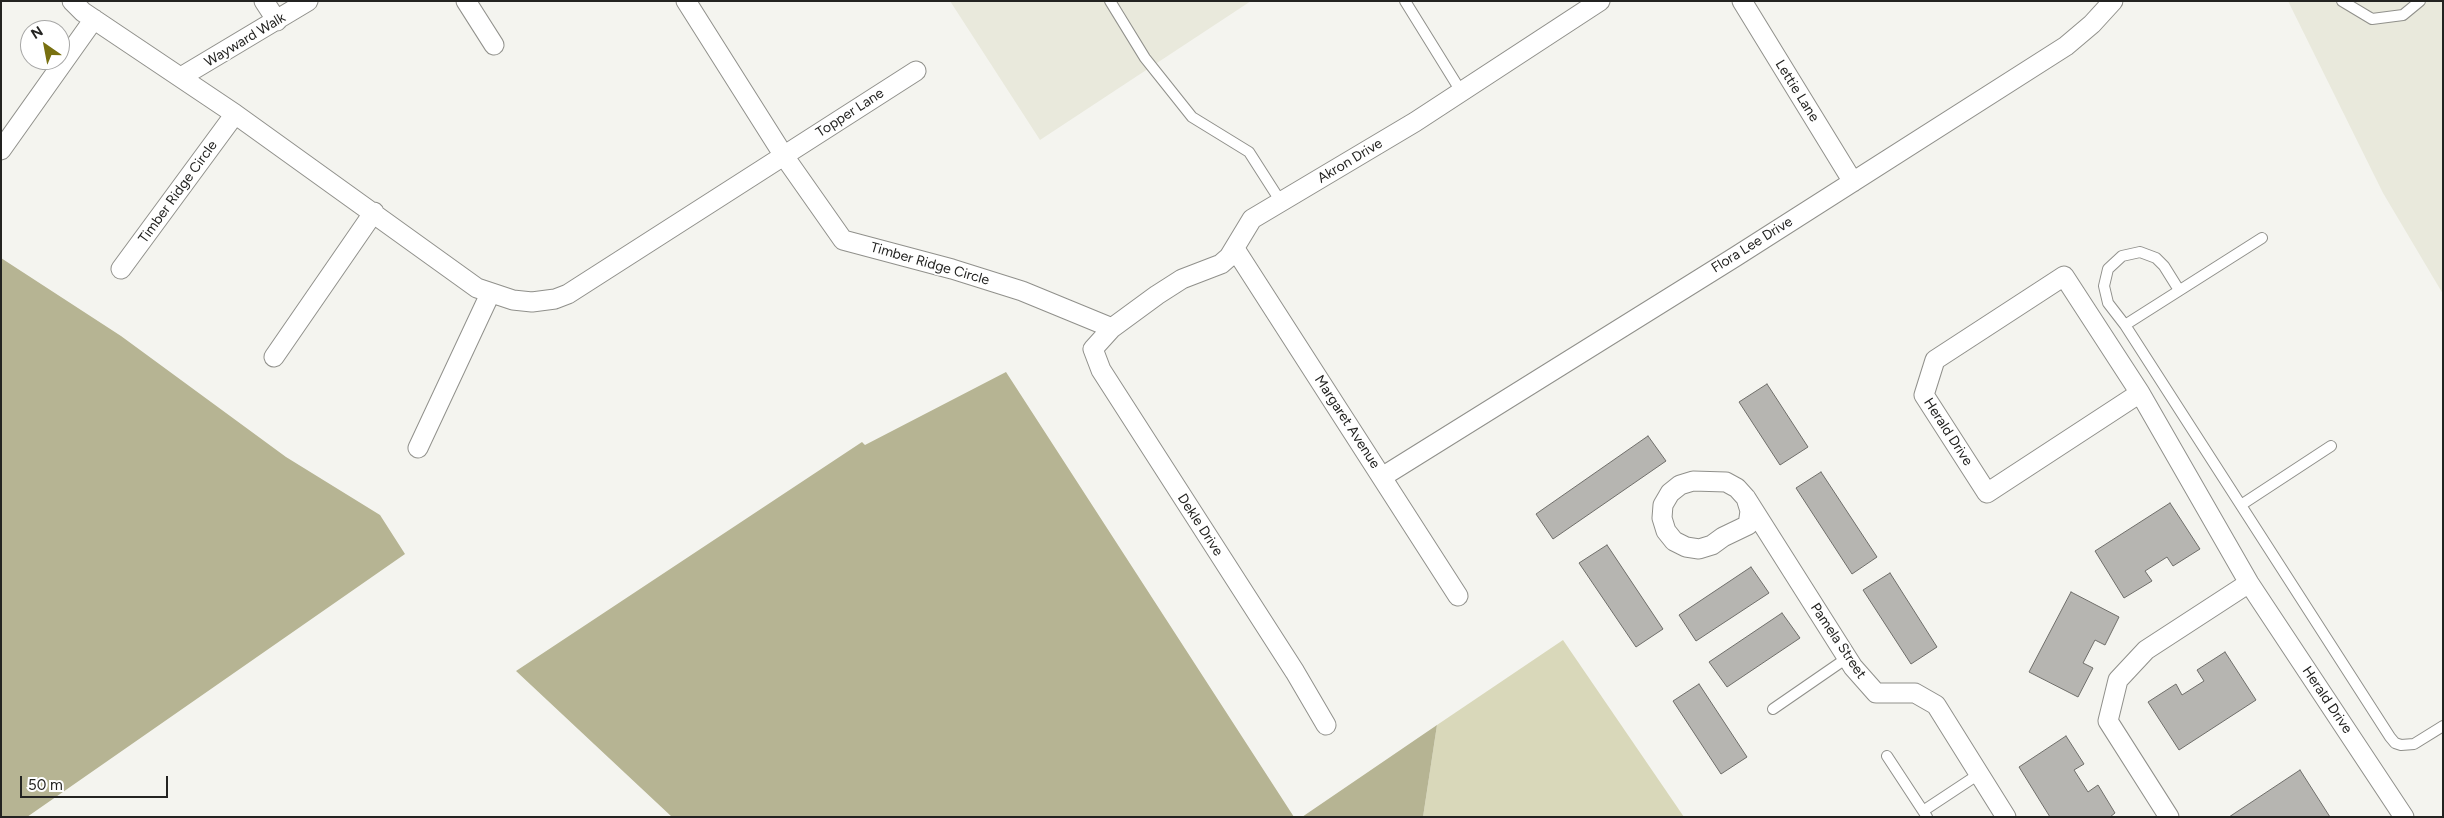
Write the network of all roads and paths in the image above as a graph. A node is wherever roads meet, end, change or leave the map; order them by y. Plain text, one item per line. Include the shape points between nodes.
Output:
1 (72, 1) edge
2 (264, 1) edge
3 (308, 1) edge
4 (466, 1) edge
5 (686, 1) edge
6 (1110, 1) edge
7 (1405, 1) edge
8 (1600, 1) edge
9 (1742, 1) edge
10 (2113, 1) edge
11 (2342, 1) edge
12 (2420, 1) edge
13 (94, 19) junction
14 (277, 21) junction
15 (494, 45) dead end
16 (916, 71) dead end
17 (181, 77) junction
18 (1462, 93) junction
19 (235, 114) junction
20 (1, 150) edge
21 (784, 156) junction
22 (1853, 182) junction
23 (1281, 202) junction
24 (374, 212) junction
25 (2262, 238) dead end
26 (1235, 249) junction
27 (121, 270) dead end
28 (2179, 290) junction
29 (490, 294) junction
30 (2125, 325) junction
31 (1112, 328) junction
32 (274, 357) dead end
33 (2140, 393) junction
34 (2331, 446) dead end
35 (418, 448) dead end
36 (1382, 476) junction
37 (1746, 498) junction
38 (2241, 505) junction
39 (2249, 582) junction
40 (1458, 596) dead end
41 (1847, 658) junction
42 (1772, 709) dead end
43 (1326, 725) dead end
44 (2443, 726) edge
45 (1887, 756) dead end
46 (1979, 774) junction
47 (1925, 814) edge
48 (2006, 817) edge
49 (2169, 817) edge
50 (2404, 817) edge

1 - 13 street
2 - 14 street
3 - 14 street, Wayward Walk
4 - 15 street
5 - 21 street, Timber Ridge Circle
6 - 23 lane via 1144,58 1192,117 1249,152
7 - 18 lane
8 - 18 street, Akron Drive
9 - 22 street, Lettie Lane
10 - 22 street, Flora Lee Drive via 2066,46
11 - 12 lane via 2372,19 2403,16
13 - 17 street
13 - 20 street
14 - 17 street, Wayward Walk
16 - 21 street, Topper Lane
17 - 19 street
18 - 23 street, Akron Drive
19 - 24 street
19 - 27 street, Timber Ridge Circle
21 - 29 street via 568,294 532,302
21 - 31 street, Timber Ridge Circle via 843,240 1022,291
22 - 36 street, Flora Lee Drive
23 - 26 street, Akron Drive via 1252,219
24 - 29 street via 477,288
24 - 32 street
25 - 28 lane
26 - 31 street, Akron Drive via 1221,264 1182,279
26 - 36 street, Margaret Avenue
28 - 30 lane
28 - 30 lane via 2156,258 2140,252 2122,256 2108,269 2104,286 2108,303
29 - 35 street
30 - 38 lane
31 - 43 street, Dekle Drive via 1092,349 1101,370
33 - 33 street, Herald Drive via 2064,276 1936,360 1924,395 1987,493
33 - 39 street, Herald Drive
34 - 38 lane
36 - 40 street, Margaret Avenue
37 - 37 street, Pamela Street via 1726,482 1693,481 1680,485 1663,505 1666,531 1674,541 1686,547 1699,549 1712,545 1723,536 1748,525 1750,512
37 - 41 street, Pamela Street
38 - 44 lane via 2395,743 2414,744
39 - 49 street via 2146,650 2118,680 2108,721
39 - 50 street, Herald Drive
41 - 42 lane
41 - 46 street, Pamela Street via 1876,693 1915,693 1936,705
45 - 47 lane
46 - 47 lane
46 - 48 street, Pamela Street

